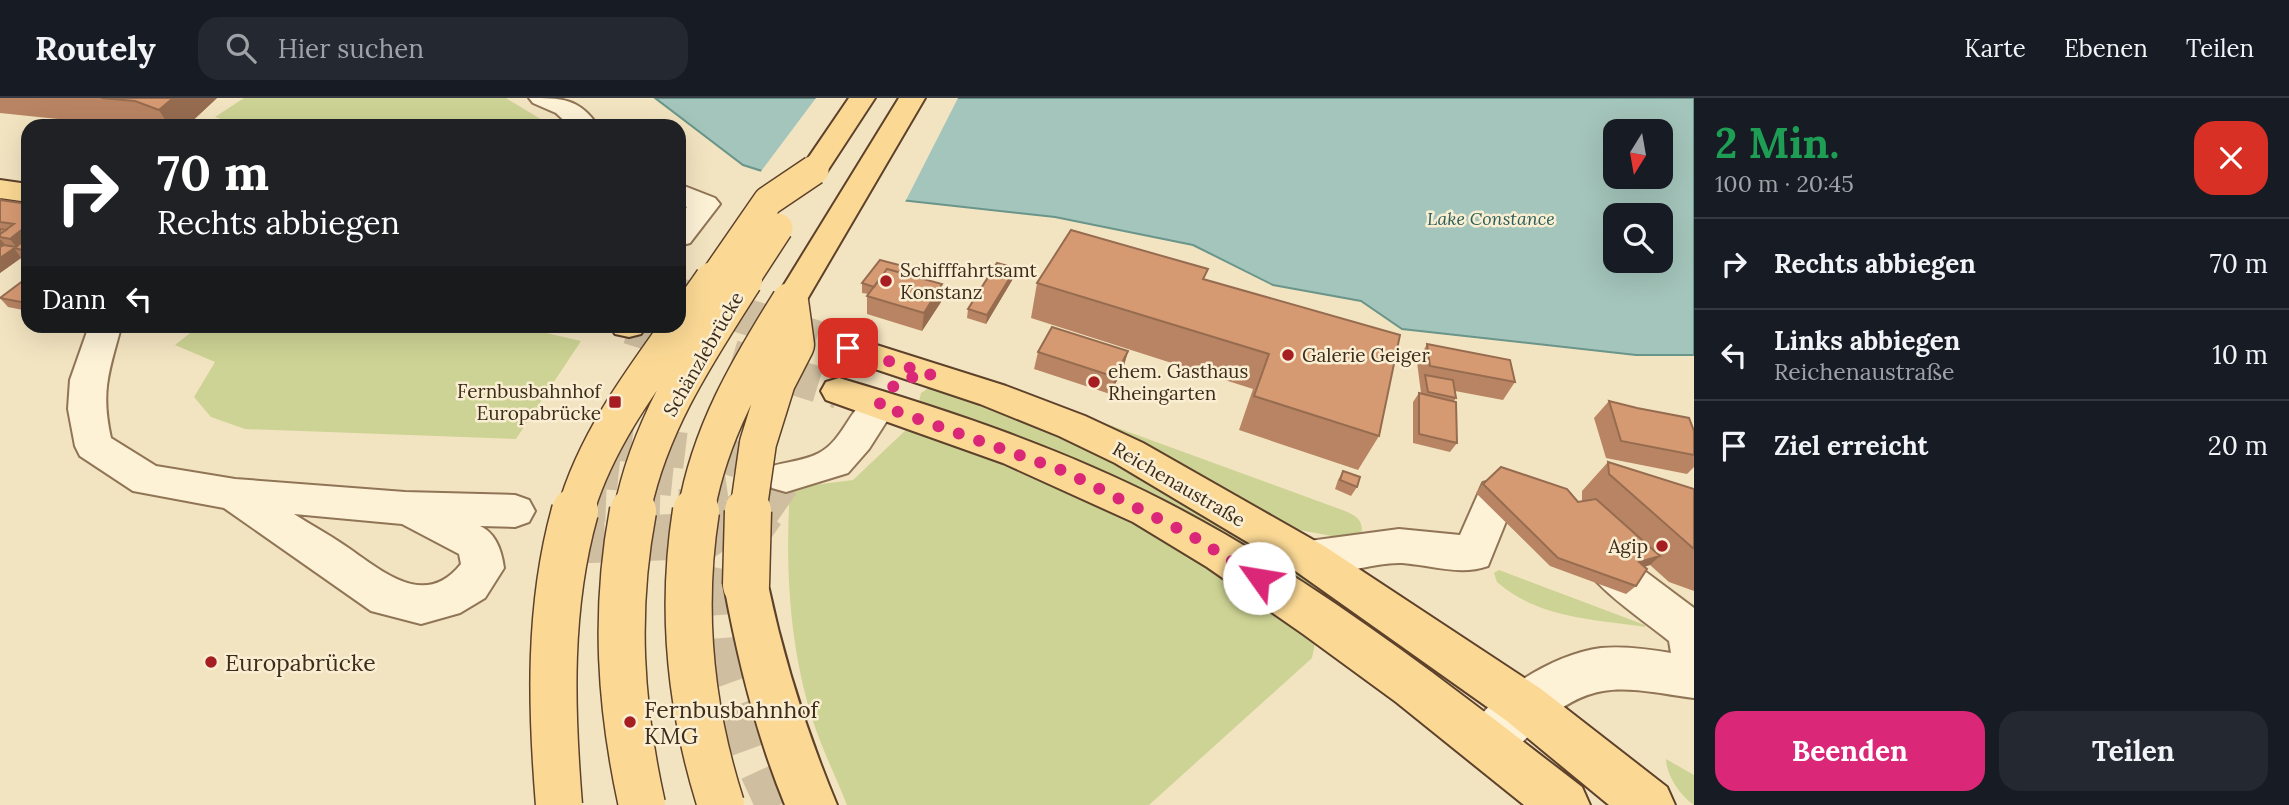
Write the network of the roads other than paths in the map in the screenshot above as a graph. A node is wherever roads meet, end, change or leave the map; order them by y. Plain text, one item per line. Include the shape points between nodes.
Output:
1 (542, 98) edge
2 (862, 98) edge
3 (912, 98) edge
4 (577, 119) edge
5 (0, 165) edge
6 (21, 168) edge
7 (814, 170) junction
8 (0, 189) edge
9 (21, 192) edge
10 (686, 196) edge
11 (686, 228) edge
12 (790, 301) junction
13 (686, 319) edge
14 (106, 333) edge
15 (676, 333) edge
16 (848, 348) tunnel mouth
17 (932, 375) junction
18 (839, 391) tunnel mouth
19 (879, 405) junction
20 (786, 477) tunnel mouth
21 (235, 494) junction
22 (405, 508) junction
23 (515, 511) dead end
24 (1309, 558) junction
25 (1694, 654) edge
26 (1694, 677) edge
27 (1524, 705) junction
28 (1488, 743) junction
29 (559, 805) edge
30 (642, 805) edge
31 (721, 805) edge
32 (811, 805) edge
33 (1564, 805) edge
34 (1649, 805) edge

1 - 4 street
2 - 7 main road, Schänzlebrücke
3 - 12 main road
5 - 6 main road
7 - 13 main road, bridge via 768,201
7 - 30 main road, Schänzlebrücke, bridge via 678,389 645,463 624,550 619,659 629,755
8 - 9 main road
10 - 11 street via 705,204
12 - 31 main road, bridge via 746,373 719,431 701,486 688,560 689,644 701,737
12 - 32 main road, bridge via 796,345 777,382 758,443 748,505 746,585 759,652 784,737
14 - 21 street via 88,380 86,409 94,446 147,480
15 - 29 main road, bridge via 602,446 580,490 570,528 555,614 553,731
16 - 17 main road, Reichenaustraße
17 - 19 main road via 900,380
17 - 24 main road, Reichenaustraße via 1025,408 1129,453
18 - 19 main road, Reichenaustraße
19 - 20 street via 834,463
19 - 28 main road, Reichenaustraße via 1064,471 1189,534 1344,637
21 - 22 street
21 - 22 street via 387,598 421,605 444,600 470,586 483,568 474,542
22 - 23 street
24 - 25 street via 1399,546 1474,554 1537,521 1572,572 1627,582 1690,631
24 - 27 main road, Reichenaustraße
26 - 27 street via 1619,668 1590,671
27 - 28 street
27 - 34 main road, Reichenaustraße
28 - 33 main road, Reichenaustraße

